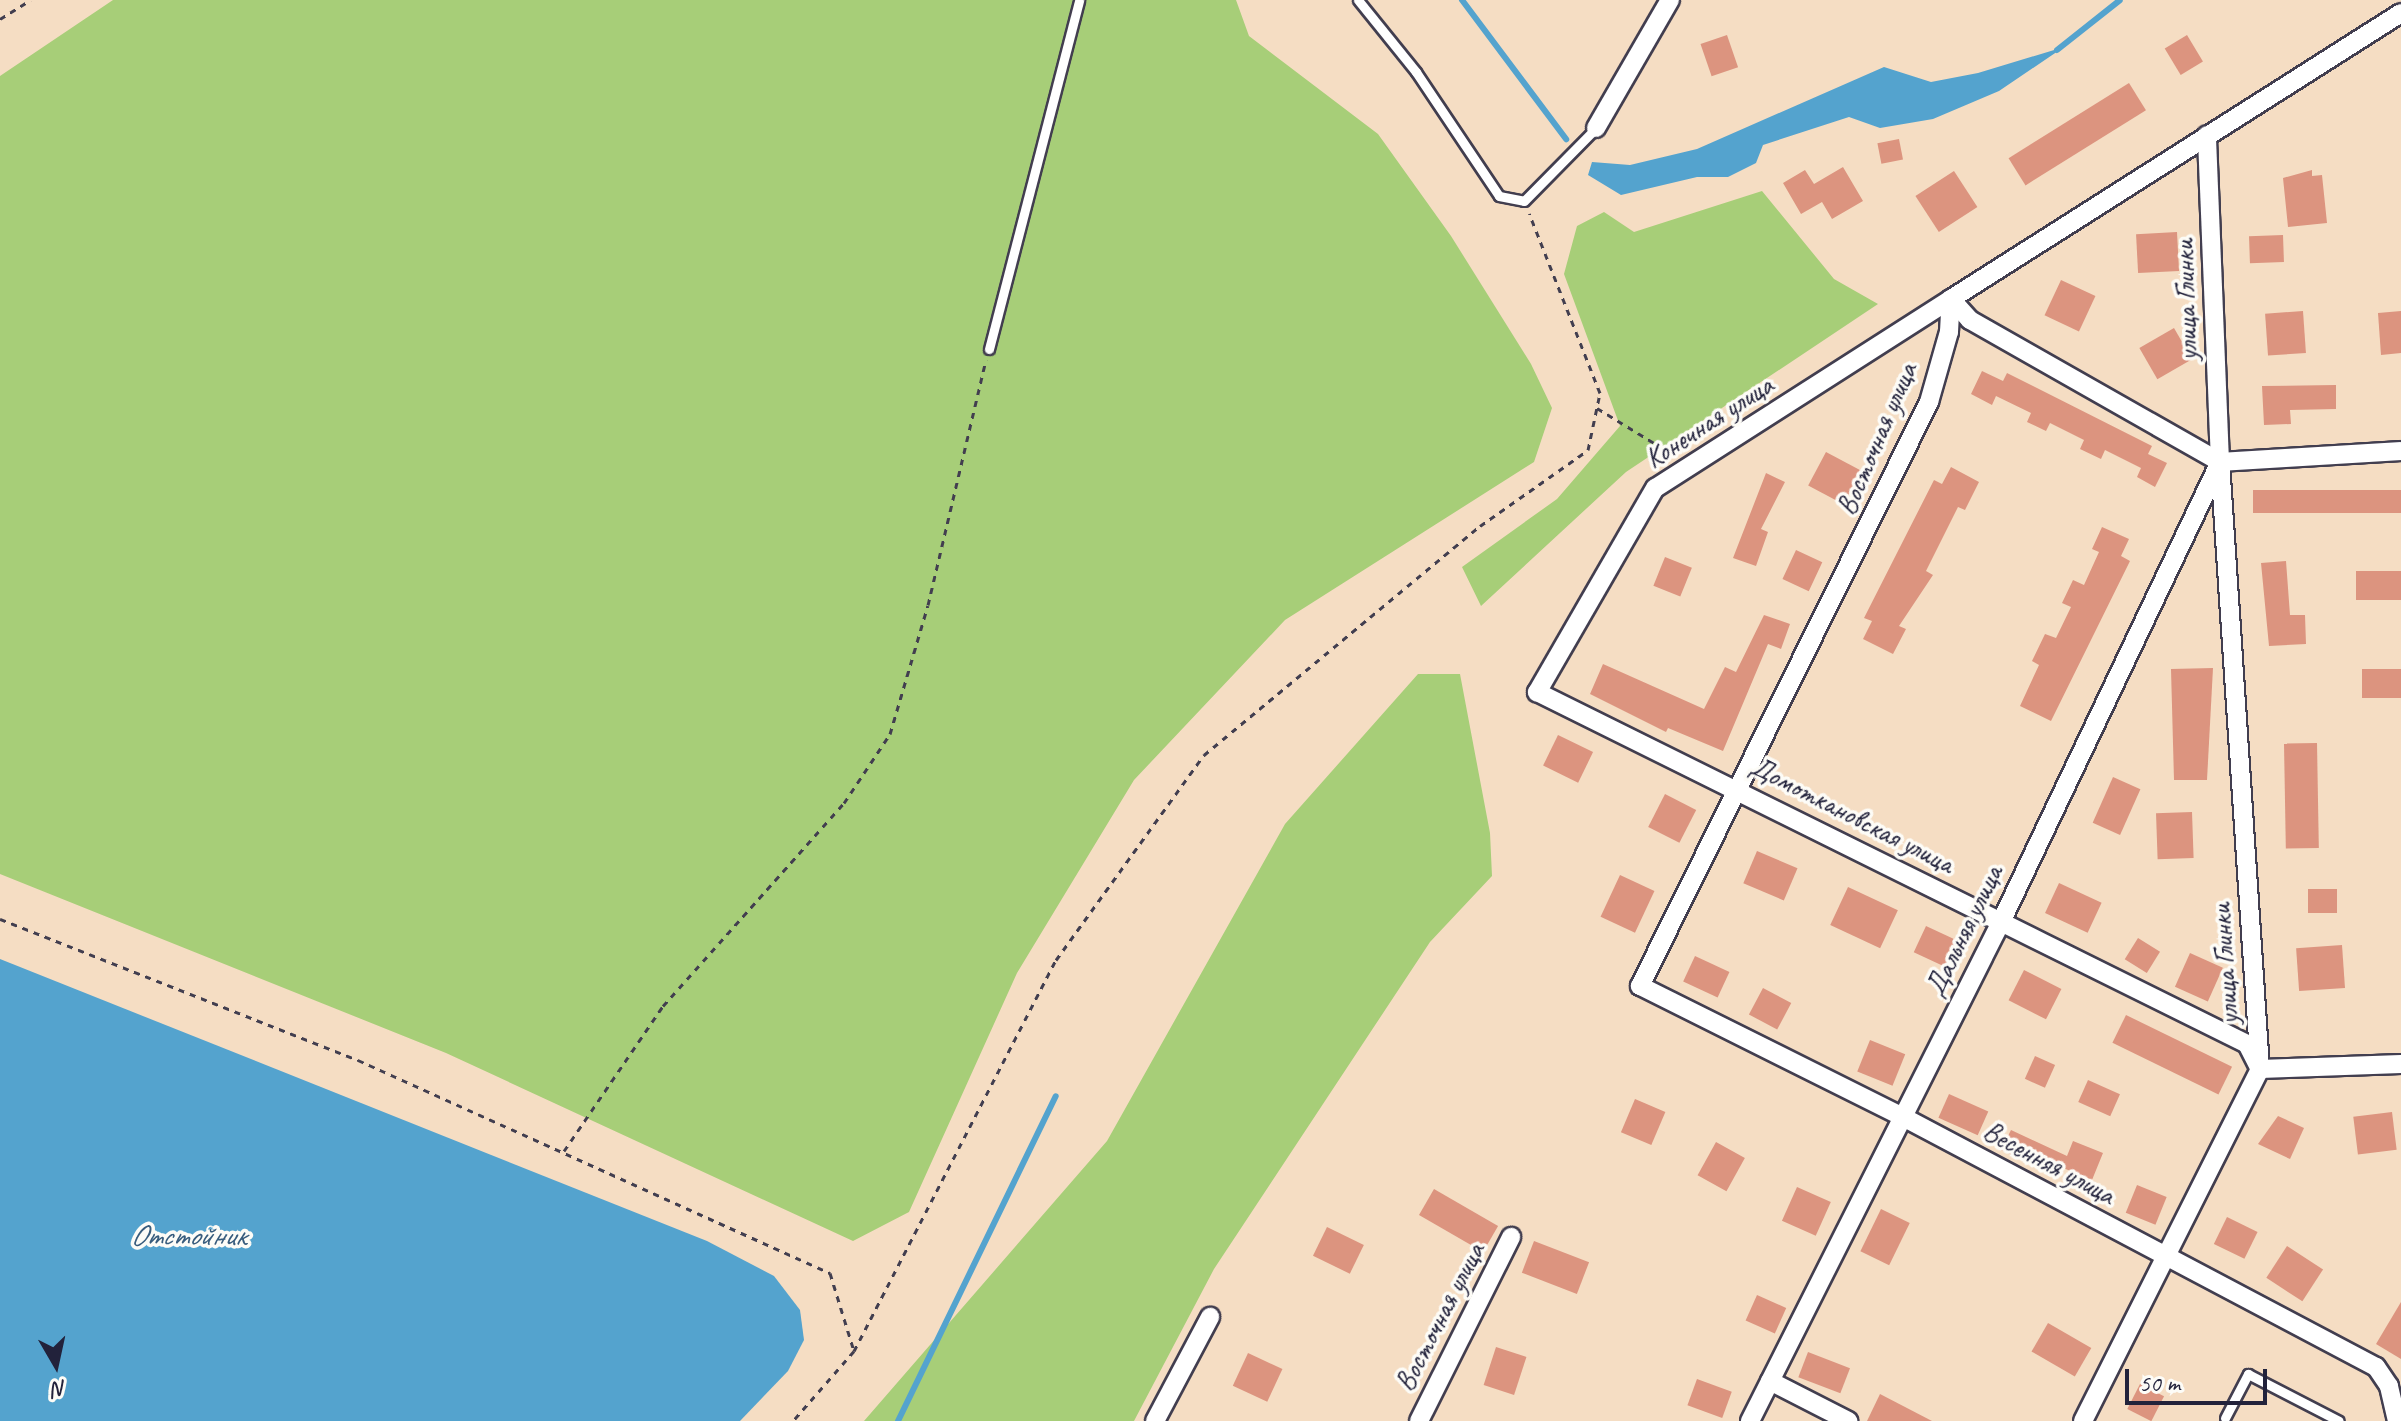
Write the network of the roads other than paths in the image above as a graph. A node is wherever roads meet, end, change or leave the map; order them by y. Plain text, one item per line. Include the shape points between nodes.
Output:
1 (1079, 0) edge
2 (1358, 0) edge
3 (1670, 0) edge
4 (2401, 13) edge
5 (1596, 128) joint
6 (2207, 135) junction
7 (1951, 299) junction
8 (989, 349) road end
9 (2401, 451) edge
10 (2220, 462) junction
11 (1537, 692) joint
12 (1740, 790) junction
13 (2001, 922) junction
14 (1640, 986) joint
15 (2401, 1064) edge
16 (2260, 1069) junction
17 (1903, 1117) junction
18 (1511, 1237) dead end
19 (2165, 1256) junction
20 (1210, 1317) dead end
21 (1770, 1381) junction
22 (2225, 1418) dead end
23 (1155, 1421) edge
24 (1419, 1421) edge
25 (1750, 1421) edge
26 (1848, 1421) edge
27 (2083, 1421) edge
28 (2339, 1421) edge
29 (2397, 1421) edge

1 - 8 lane
2 - 5 lane via 1416,72 1499,196 1524,201
3 - 5 street
4 - 6 street
6 - 7 street
6 - 10 street, улица Глинки
7 - 10 street via 1970,320
7 - 11 street, Конечная улица via 1655,488
7 - 12 street, Восточная улица via 1949,332 1929,402
9 - 10 street
10 - 13 street, Дальняя улица
10 - 16 street, улица Глинки
11 - 12 street, Домоткановская улица
12 - 13 street, Домоткановская улица
12 - 14 street, Восточная улица
13 - 16 street, Домоткановская улица via 2247,1044
13 - 17 street, Дальняя улица
14 - 17 street, Весенняя улица
15 - 16 street
16 - 19 street
17 - 19 street, Весенняя улица
17 - 21 street, Дальняя улица
18 - 24 street, Восточная улица
19 - 27 street
19 - 29 street, Весенняя улица via 2376,1367 2389,1386
20 - 23 street
21 - 25 street, Дальняя улица
21 - 26 street
22 - 28 lane via 2248,1374

